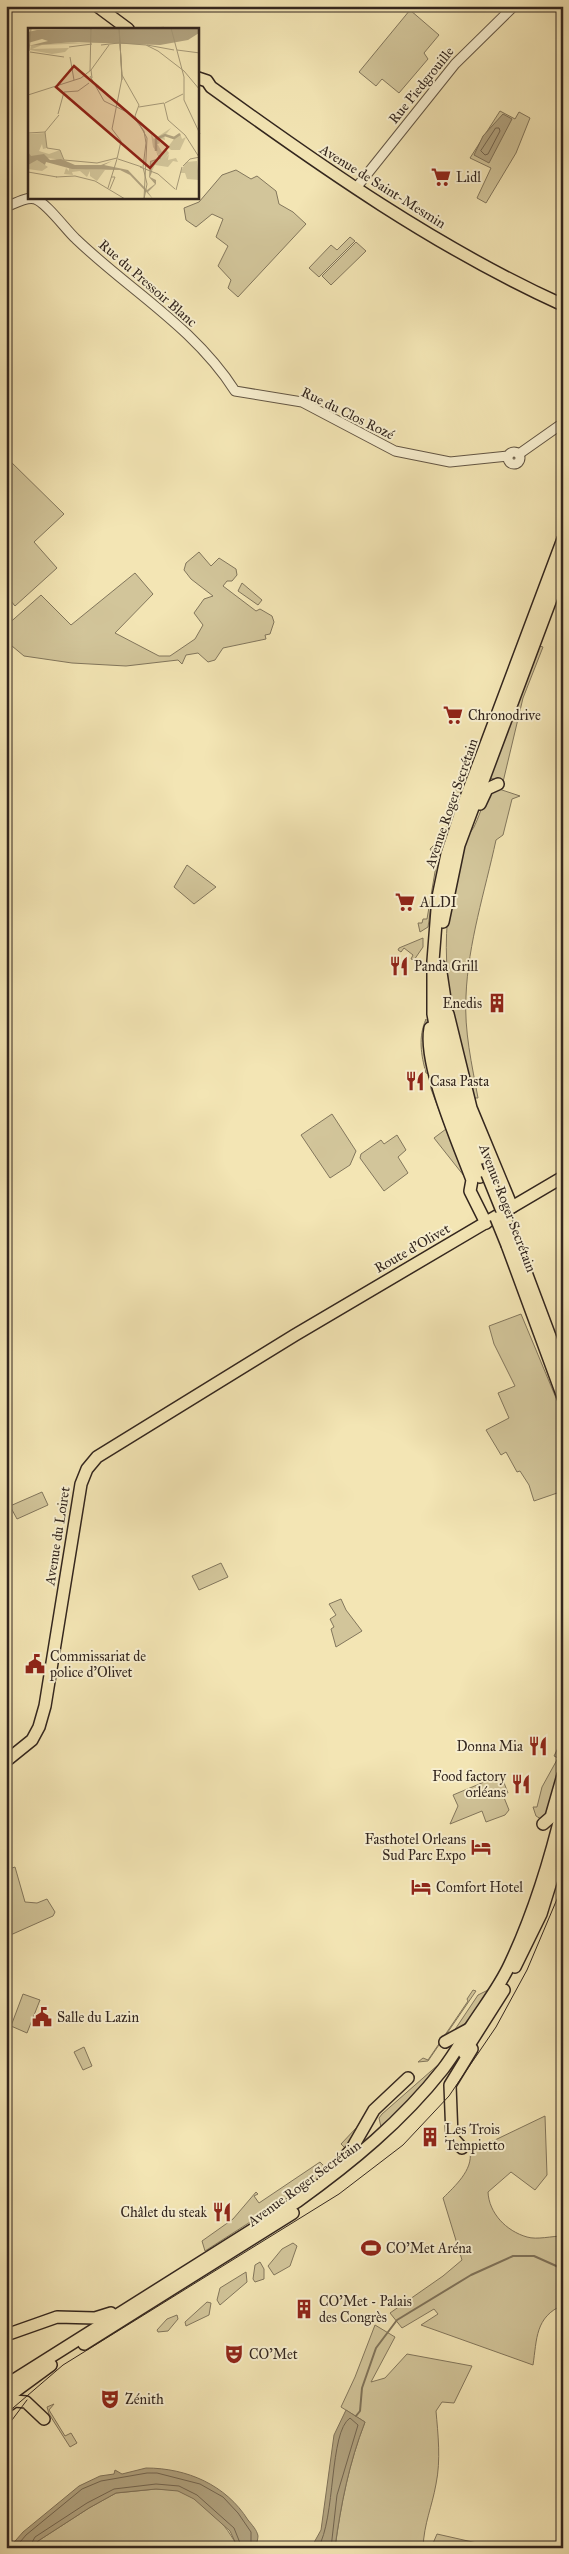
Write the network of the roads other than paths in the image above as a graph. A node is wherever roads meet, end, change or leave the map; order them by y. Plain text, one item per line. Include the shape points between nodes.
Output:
1 (97, 6) edge
2 (514, 6) edge
3 (127, 28) edge
4 (199, 78) edge
5 (356, 188) junction
6 (6, 207) edge
7 (563, 305) edge
8 (235, 391) joint
9 (563, 423) edge
10 (563, 539) edge
11 (563, 567) edge
12 (498, 784) dead end
13 (459, 845) junction
14 (441, 876) junction
15 (425, 935) dead end
16 (440, 966) junction
17 (433, 1014) junction
18 (484, 1175) junction
19 (563, 1177) edge
20 (512, 1207) junction
21 (486, 1223) junction
22 (511, 1244) junction
23 (277, 1346) joint
24 (563, 1371) edge
25 (563, 1397) edge
26 (6, 1761) edge
27 (563, 1776) edge
28 (563, 1806) edge
29 (543, 1824) dead end
30 (563, 1843) edge
31 (537, 1912) junction
32 (504, 1990) junction
33 (470, 2028) junction
34 (445, 2042) dead end
35 (408, 2078) dead end
36 (392, 2130) junction
37 (374, 2146) junction
38 (462, 2148) dead end
39 (210, 2256) junction
40 (129, 2306) junction
41 (6, 2335) edge
42 (6, 2384) edge
43 (6, 2398) edge
44 (6, 2407) edge
45 (44, 2420) dead end

1 - 3 main road
2 - 5 street, Rue Piedgrouille via 455,64
4 - 5 main road, Avenue de Saint-Mesmin
5 - 7 main road, Avenue de Saint-Mesmin via 478,262
6 - 8 street, Rue du Pressoir Blanc via 27,199 39,201 76,240 175,322 217,366
8 - 9 street, Rue du Clos Rozé via 299,401 395,451 450,462 508,456 509,462 514,464 520,461 519,454
10 - 14 main road, Avenue Roger Secrétain via 465,800
11 - 13 main road, Avenue Roger Secrétain
12 - 13 main road via 487,788
13 - 16 main road, Avenue Roger Secrétain via 443,918
14 - 15 main road via 430,929
14 - 17 main road, Avenue Roger Secrétain via 434,936
16 - 18 main road, Avenue Roger Secrétain via 444,1039
16 - 20 main road via 453,1039 471,1108
17 - 18 main road, Avenue Roger Secrétain via 445,1080
17 - 21 main road via 429,1034 438,1086 472,1180 470,1191
18 - 22 main road, Avenue Roger Secrétain, bridge
19 - 20 main road, Route d'Olivet
20 - 21 main road, Route d'Olivet
21 - 23 main road, Route d'Olivet
22 - 24 main road, Avenue Roger Secrétain
22 - 25 main road, Avenue Roger Secrétain
23 - 26 main road, Avenue du Loiret via 104,1452 87,1469 79,1493 41,1720 32,1740
27 - 29 main road via 551,1817
28 - 31 main road, Avenue Roger Secrétain
30 - 31 main road, Avenue Roger Secrétain
31 - 32 main road, Avenue Roger Secrétain via 526,1949
31 - 33 main road, Avenue Roger Secrétain via 510,1965
32 - 36 main road, Avenue Roger Secrétain via 446,2076
32 - 38 main road via 489,2022 450,2085 452,2137
33 - 34 main road
33 - 36 main road, Avenue Roger Secrétain via 443,2069
35 - 39 main road via 374,2110 351,2150 329,2173
36 - 37 main road, Avenue Roger Secrétain
37 - 39 main road, Avenue Roger Secrétain via 298,2202
37 - 43 main road, Avenue Roger Secrétain via 339,2180 279,2223 47,2367
39 - 40 main road, Avenue Roger Secrétain
40 - 41 main road via 95,2318 42,2321
40 - 42 main road, Avenue Roger Secrétain
44 - 45 main road via 15,2400 26,2402

